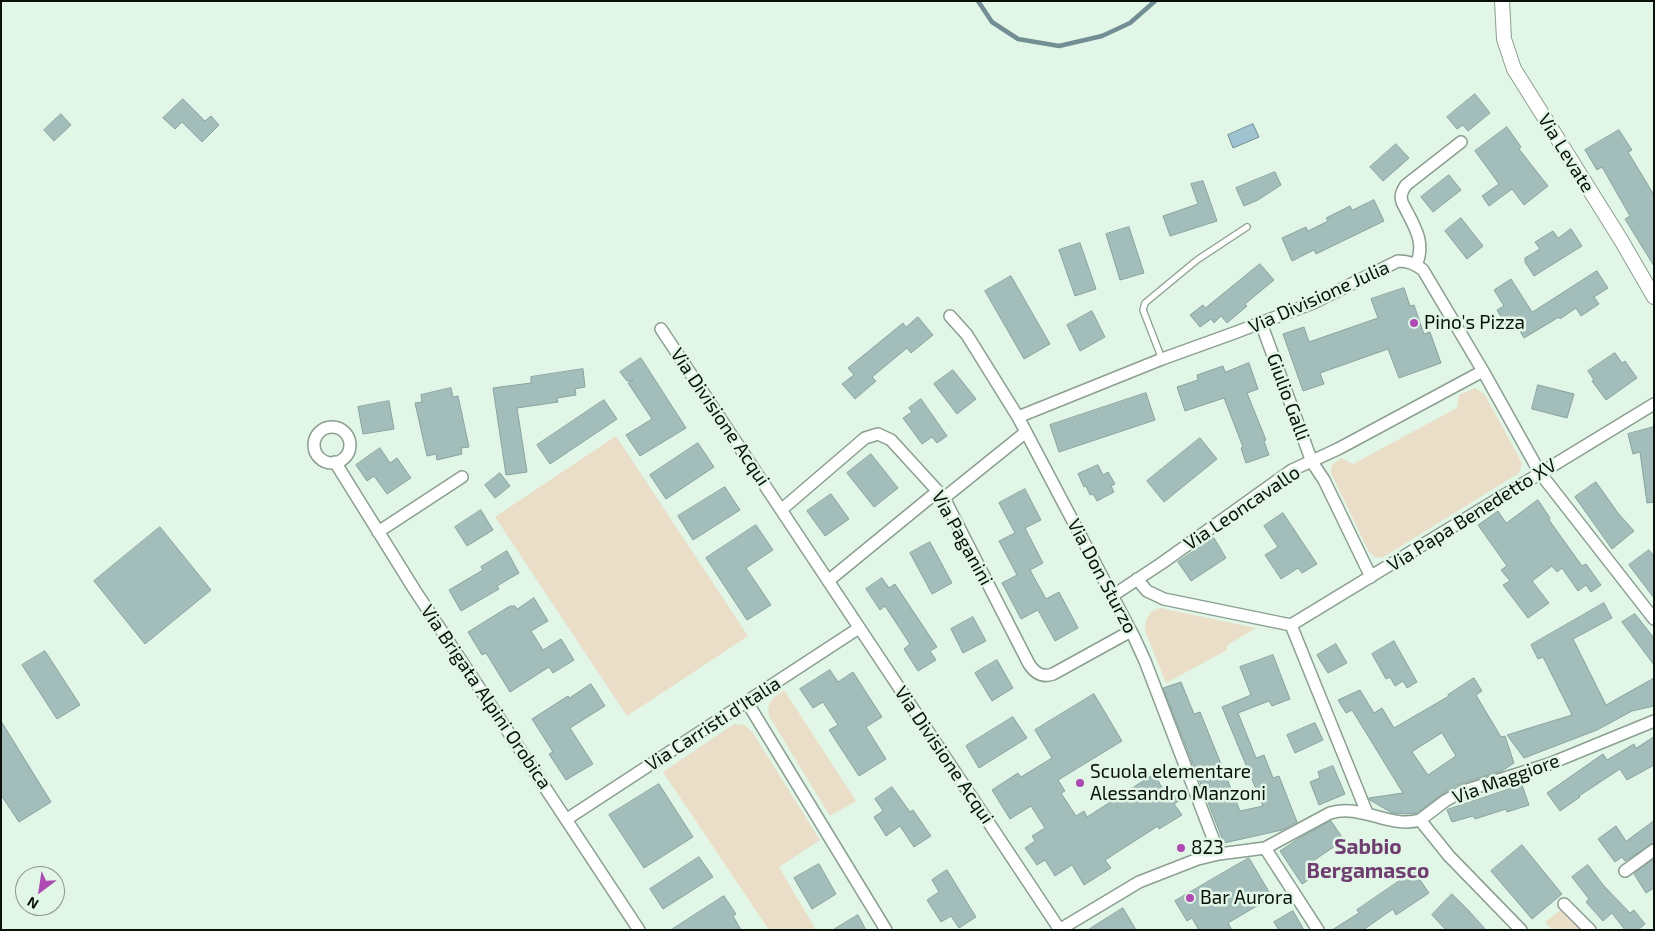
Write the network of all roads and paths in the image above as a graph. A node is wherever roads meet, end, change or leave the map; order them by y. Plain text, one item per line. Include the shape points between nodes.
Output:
1 (1502, 1) edge
2 (1461, 142) dead end
3 (1247, 227) dead end
4 (1416, 265) junction
5 (1654, 297) edge
6 (950, 316) dead end
7 (1261, 323) junction
8 (661, 329) dead end
9 (1162, 358) junction
10 (1483, 371) junction
11 (1654, 404) edge
12 (1018, 417) junction
13 (1026, 432) junction
14 (335, 462) dead end
15 (1312, 462) junction
16 (1540, 473) junction
17 (462, 476) dead end
18 (941, 495) junction
19 (781, 510) junction
20 (378, 532) junction
21 (1370, 577) junction
22 (1137, 580) junction
23 (828, 581) junction
24 (1112, 596) junction
25 (1654, 619) edge
26 (1291, 625) junction
27 (860, 628) junction
28 (1131, 631) junction
29 (747, 702) junction
30 (1654, 721) edge
31 (1367, 813) junction
32 (567, 819) junction
33 (1420, 820) junction
34 (1264, 848) junction
35 (1654, 850) edge
36 (1219, 854) junction
37 (1625, 870) dead end
38 (1564, 904) dead end
39 (639, 930) edge
40 (886, 930) edge
41 (1059, 930) edge
42 (1318, 930) edge
43 (1521, 930) edge
44 (1590, 930) edge

1 - 5 street, Via Levate via 1504,39 1514,69
2 - 4 street via 1402,190 1402,202 1421,242
3 - 9 lane via 1197,260 1146,303 1143,310
4 - 7 street, Via Divisione Julia via 1398,261 1313,303
4 - 10 street, Via Divisione Julia via 1423,270
6 - 12 street, Via Don Sturzo via 967,335
7 - 9 street, Via Divisione Julia
7 - 15 street, Giulio Galli
8 - 19 street, Via Divisione Acqui
9 - 12 street, Via Divisione Julia
10 - 15 street, Via Leoncavallo
10 - 16 street, Via Divisione Julia
11 - 16 street, Via Papa Benedetto XV
12 - 13 street, Via Don Sturzo
13 - 18 street
13 - 24 street, Via Don Sturzo
14 - 20 street, Via Brigata Alpini Orobica
15 - 21 street, Giulio Galli via 1324,480
15 - 22 street, Via Leoncavallo via 1292,470
16 - 21 street, Via Papa Benedetto XV
16 - 25 street, Via Divisione Julia
17 - 20 street
18 - 19 street, Via Paganini via 894,442 873,434
18 - 23 street
18 - 28 street, Via Paganini via 1036,672 1044,676 1053,674
19 - 23 street, Via Divisione Acqui
20 - 32 street, Via Brigata Alpini Orobica
21 - 26 street, Via Papa Benedetto XV
22 - 24 street, Via Leoncavallo
22 - 26 street via 1147,591 1164,599
23 - 27 street, Via Divisione Acqui
24 - 28 street, Via Don Sturzo
26 - 31 street
27 - 29 street, Via Carristi d'Italia
27 - 41 street, Via Divisione Acqui
28 - 36 street, Via Don Sturzo
29 - 32 street, Via Carristi d'Italia
29 - 40 street
30 - 33 street, Via Maggiore via 1549,764 1466,790 1446,800
31 - 33 street via 1396,822
31 - 34 street via 1346,810 1330,813
32 - 39 street, Via Brigata Alpini Orobica
33 - 43 street via 1443,850
34 - 36 street
34 - 42 street
35 - 37 street
36 - 41 street via 1139,882
38 - 44 street

